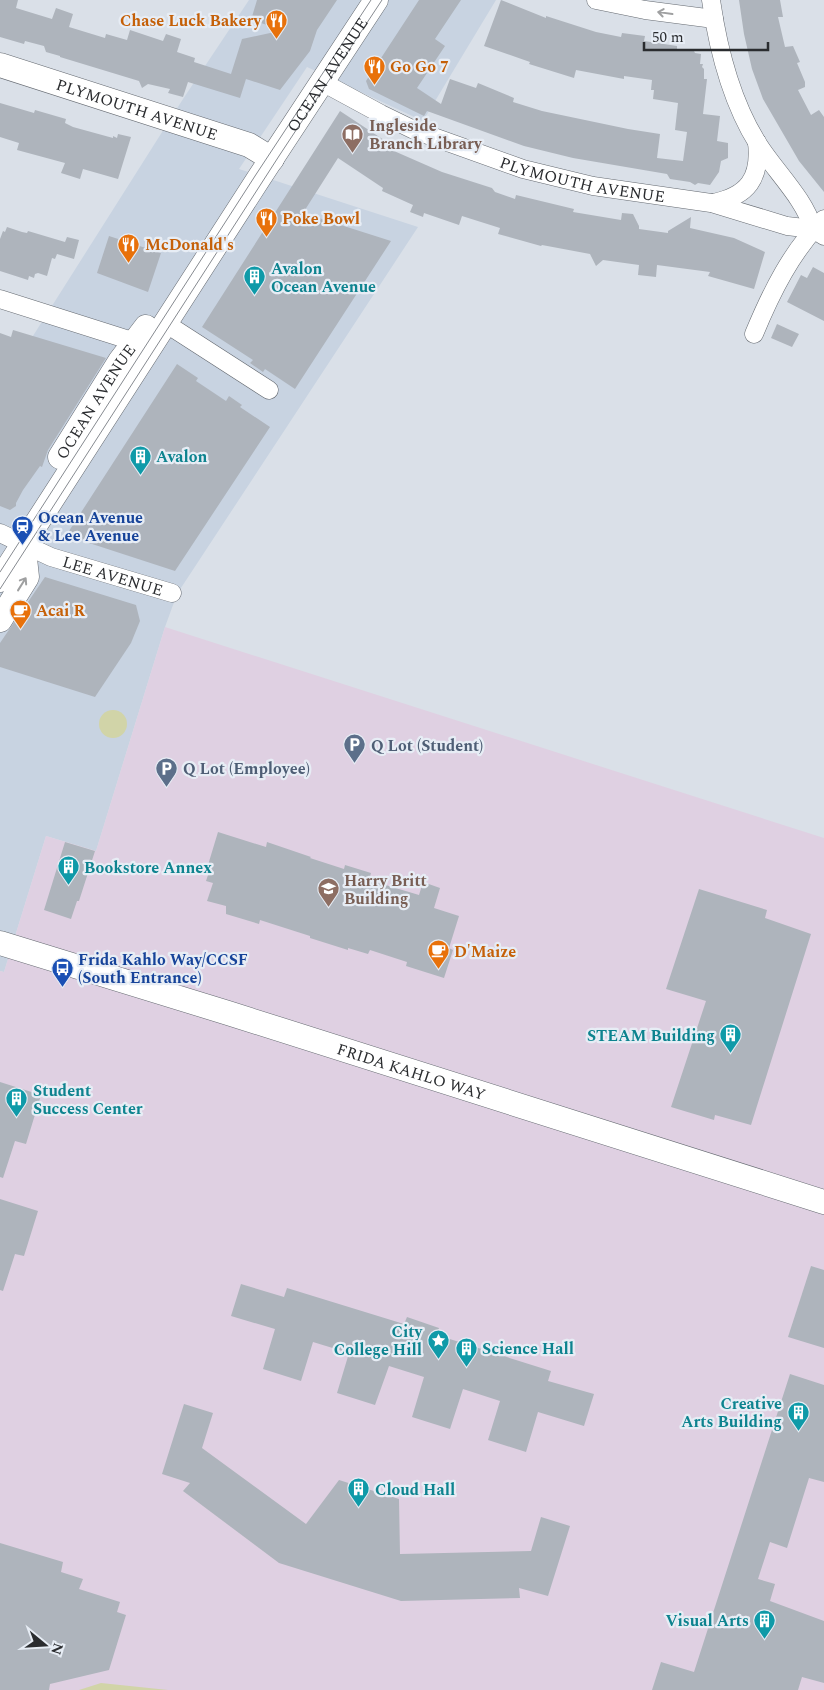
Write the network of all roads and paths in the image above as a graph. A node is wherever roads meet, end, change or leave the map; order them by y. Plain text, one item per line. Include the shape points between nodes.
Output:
1 (376, 0) edge
2 (596, 0) edge
3 (711, 0) edge
4 (714, 19) junction
5 (0, 65) edge
6 (322, 82) junction
7 (757, 142) junction
8 (272, 159) junction
9 (711, 203) junction
10 (820, 228) edge
11 (198, 273) junction
12 (0, 299) edge
13 (165, 323) junction
14 (754, 334) dead end
15 (142, 344) junction
16 (269, 390) dead end
17 (0, 533) edge
18 (23, 544) junction
19 (0, 580) edge
20 (172, 593) dead end
21 (0, 620) edge
22 (0, 943) edge
23 (824, 1202) edge

1 - 6 street, OCEAN AVENUE
4 -> 2 street
3 - 4 street
4 - 7 street via 730,84
5 - 8 street, PLYMOUTH AVENUE via 249,144
6 - 8 street, OCEAN AVENUE
6 - 9 street, PLYMOUTH AVENUE via 414,130 523,169 593,186
7 - 9 street via 759,156 751,182 729,200
7 - 10 street
8 - 11 street, OCEAN AVENUE
9 - 10 street, PLYMOUTH AVENUE via 786,226
10 - 14 street via 777,283
11 - 13 street, OCEAN AVENUE
11 - 15 street, OCEAN AVENUE via 163,304
12 - 15 street
13 - 15 street, OCEAN AVENUE
13 - 16 street
15 - 18 street, OCEAN AVENUE
17 - 18 street, LEE AVENUE
18 - 19 street, OCEAN AVENUE
18 - 20 street, LEE AVENUE via 51,557
21 -> 18 street via 27,577
22 - 23 street, FRIDA KAHLO WAY

